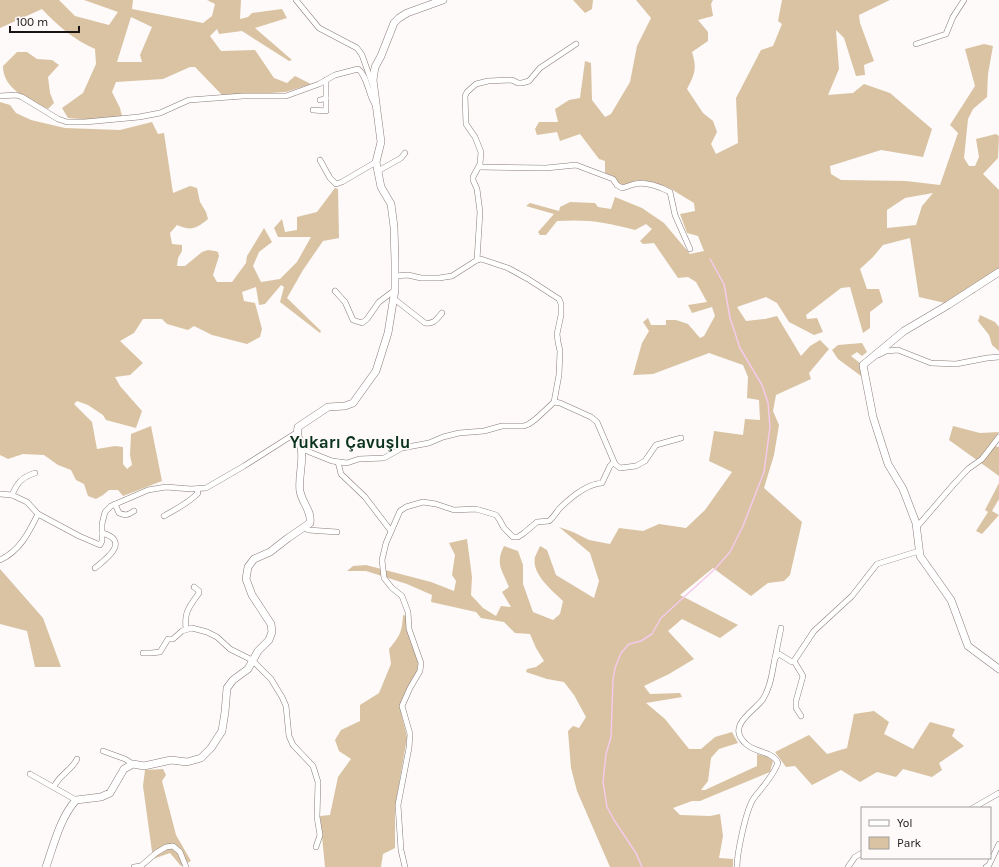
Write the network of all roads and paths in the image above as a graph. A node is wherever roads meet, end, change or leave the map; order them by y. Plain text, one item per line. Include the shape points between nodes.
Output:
1 (296, 0) edge
2 (443, 0) edge
3 (964, 0) edge
4 (576, 44) dead end
5 (916, 44) dead end
6 (326, 80) junction
7 (375, 94) junction
8 (0, 96) edge
9 (326, 98) junction
10 (320, 100) dead end
11 (377, 107) junction
12 (313, 110) dead end
13 (404, 154) dead end
14 (320, 160) dead end
15 (376, 162) junction
16 (479, 167) junction
17 (378, 171) junction
18 (690, 249) dead end
19 (477, 260) junction
20 (999, 272) edge
21 (395, 276) junction
22 (335, 291) dead end
23 (394, 294) junction
24 (442, 313) dead end
25 (872, 357) junction
26 (999, 357) edge
27 (554, 402) junction
28 (296, 433) junction
29 (999, 437) edge
30 (682, 438) dead end
31 (302, 449) junction
32 (338, 462) junction
33 (614, 462) junction
34 (35, 473) dead end
35 (197, 488) junction
36 (0, 494) edge
37 (12, 495) junction
38 (115, 504) junction
39 (134, 511) dead end
40 (38, 514) junction
41 (164, 516) dead end
42 (305, 526) junction
43 (916, 528) junction
44 (391, 531) junction
45 (337, 532) dead end
46 (102, 533) junction
47 (919, 551) junction
48 (0, 560) edge
49 (94, 568) dead end
50 (194, 587) dead end
51 (781, 628) dead end
52 (186, 630) junction
53 (143, 653) dead end
54 (775, 658) junction
55 (252, 660) junction
56 (794, 661) junction
57 (998, 669) edge
58 (801, 716) dead end
59 (103, 751) dead end
60 (77, 759) dead end
61 (133, 764) junction
62 (30, 774) dead end
63 (54, 787) junction
64 (999, 793) edge
65 (76, 800) junction
66 (975, 807) edge
67 (999, 844) edge
68 (316, 847) dead end
69 (861, 854) edge
70 (46, 867) edge
71 (134, 867) edge
72 (186, 867) edge
73 (405, 867) edge
74 (737, 867) edge
75 (848, 867) edge
76 (986, 867) edge

1 - 7 street via 319,28 357,48 362,55
2 - 7 street via 407,13 394,23 375,68
3 - 5 street via 953,16 946,34
4 - 16 street via 540,68 529,81 488,81 476,84 467,92 466,124 481,152
6 - 8 street via 286,96 189,100 160,113 85,122 58,119 16,95
6 - 9 street
6 - 11 street via 358,69 364,76 372,101
7 - 11 street
9 - 10 street
9 - 12 street via 326,111
11 - 15 street via 381,142
13 - 17 street
14 - 15 street via 336,184
15 - 17 street
16 - 18 street via 546,168 576,165 613,179 622,188 647,184 665,189 670,192 675,215
16 - 19 street via 473,177 480,212
17 - 21 street via 381,187 391,204
19 - 21 street via 452,276
19 - 27 street via 508,268 559,299 561,315 557,334 560,357
20 - 25 street via 904,331
21 - 23 street
22 - 23 street via 345,302 353,320 362,323 379,302
23 - 24 street via 425,324 431,324
23 - 28 street via 388,333 376,371 364,389 353,403 328,407 298,427
25 - 26 street via 886,351 898,350 930,363 956,364
25 - 43 street via 863,365 873,417 888,464 903,489
27 - 32 street via 524,426 502,426 459,433 429,443 402,448 384,458
27 - 33 street via 591,417 597,422
28 - 31 street
28 - 35 street via 206,488
29 - 43 street via 982,459 968,469
30 - 33 street via 656,445 645,460 636,466 620,468
31 - 32 street
31 - 42 street via 300,492 311,517 310,523
32 - 44 street via 341,474 365,497
33 - 44 street via 602,483 582,490 558,510 549,522 537,522 518,537 513,537 496,515 476,509 454,510 422,502 400,511
34 - 37 street via 22,479
35 - 38 street via 148,490
35 - 41 street via 198,493 194,497
36 - 37 street
37 - 40 street via 27,502
38 - 39 street via 119,513 128,515
38 - 46 street via 105,512
40 - 46 street via 95,544 100,545
40 - 48 street via 21,544
42 - 45 street via 308,530
42 - 55 street via 270,552 254,559 248,567 246,579 252,595 271,624 272,632
43 - 47 street
44 - 73 street via 382,560 384,578 402,596 408,612 409,629 421,663 420,671 402,706 410,734 398,805 401,850
46 - 49 street via 112,538 116,544 115,549
47 - 56 street via 877,564 852,596 814,631
47 - 57 street via 951,600 968,646
50 - 52 street via 199,593 186,612
51 - 54 street
52 - 53 street via 182,630 173,639 168,639 160,652
52 - 55 street via 192,628 207,632 230,649
54 - 56 street via 780,654
54 - 74 street via 771,681 763,700 740,724 740,737 744,743 772,755 778,763 773,776 753,800 746,818
55 - 61 street via 248,669 227,688 222,731 201,758 187,762 171,760 144,766
55 - 68 street via 271,679 282,697 293,745 313,766 318,782 317,817 320,835
56 - 58 street via 803,676 796,701 796,708
59 - 61 street
60 - 63 street
61 - 65 street via 124,769 110,792 101,797
62 - 63 street
63 - 65 street
64 - 66 street
65 - 70 street via 60,827
67 - 76 street
69 - 75 street
71 - 72 street via 141,866 166,847 173,846 180,852

